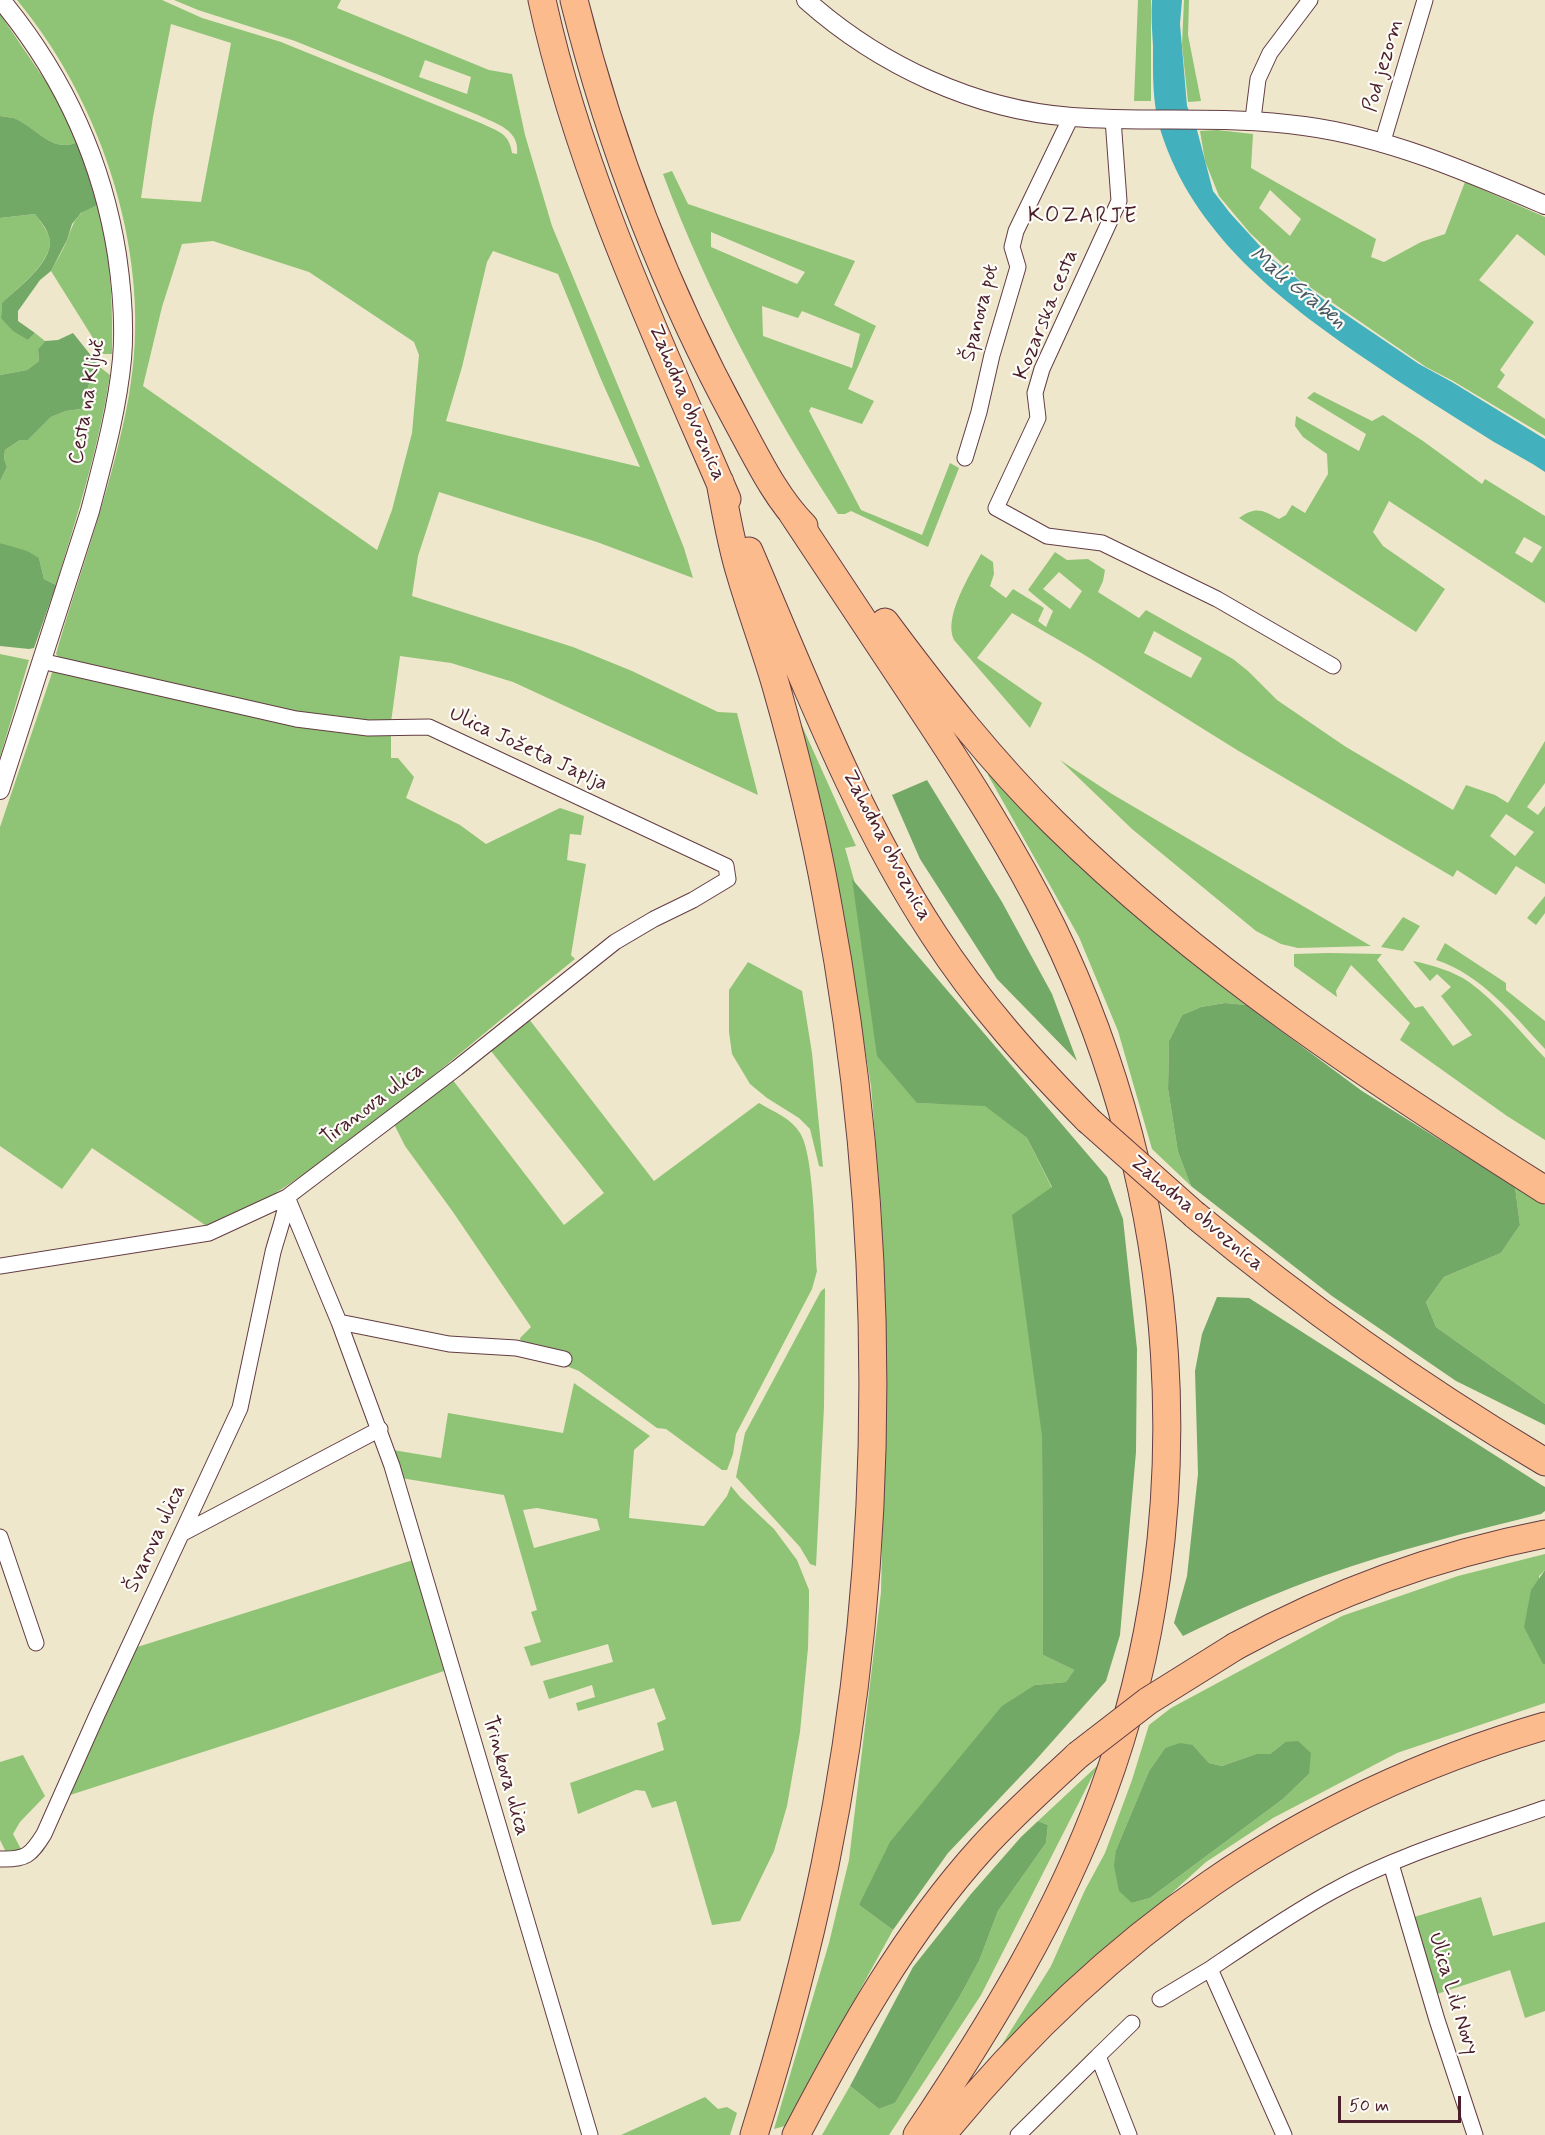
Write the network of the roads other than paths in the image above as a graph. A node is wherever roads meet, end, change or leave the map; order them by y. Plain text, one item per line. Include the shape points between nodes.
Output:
1 (1, 0) edge
2 (542, 0) edge
3 (574, 0) edge
4 (806, 0) edge
5 (1310, 0) edge
6 (1425, 0) edge
7 (1071, 117) junction
8 (1113, 119) junction
9 (1253, 119) junction
10 (1383, 144) junction
11 (1545, 205) edge
12 (964, 458) dead end
13 (720, 482) junction
14 (792, 513) junction
15 (41, 661) junction
16 (1334, 666) dead end
17 (0, 790) edge
18 (728, 879) joint
19 (1545, 1190) edge
20 (287, 1197) junction
21 (0, 1266) edge
22 (339, 1322) junction
23 (564, 1359) dead end
24 (380, 1429) junction
25 (1545, 1462) edge
26 (183, 1533) junction
27 (1545, 1534) edge
28 (0, 1537) edge
29 (36, 1644) dead end
30 (1545, 1726) edge
31 (1545, 1808) edge
32 (0, 1859) edge
33 (1391, 1864) junction
34 (1210, 1969) junction
35 (1160, 1999) dead end
36 (1132, 2023) dead end
37 (1098, 2056) junction
38 (590, 2135) edge
39 (754, 2135) edge
40 (796, 2135) edge
41 (917, 2135) edge
42 (942, 2135) edge
43 (1018, 2135) edge
44 (1129, 2135) edge
45 (1284, 2135) edge
46 (1475, 2135) edge

1 - 15 street, Cesta na Ključ via 43,55 80,124 105,195 121,283 122,359 112,423 90,511
2 - 13 highway, Zahodna obvoznica via 600,194
3 - 14 highway, Zahodna obvoznica via 615,142 667,278 725,398
4 - 7 street via 872,48 936,83 978,99
5 - 9 street via 1270,52 1258,79
6 - 10 street, Pod jezom
7 - 8 street
7 - 12 street, Španova pot via 1016,231 1012,247 1018,267
8 - 9 street
8 - 16 street, Kozarska cesta via 1119,201 1042,369 1035,393 1038,418 996,508 1047,536 1102,543 1217,599
9 - 10 street via 1306,126
10 - 11 street via 1422,155
13 - 25 highway, Zahodna obvoznica, bridge via 865,813 909,895 984,1006 1088,1120 1195,1215 1373,1352
13 - 39 highway via 740,574 798,771 833,931 860,1118 873,1340 870,1516 847,1737 808,1943
14 - 19 highway, Zahodna obvoznica via 848,572 910,656 1018,786 1119,884 1294,1022
14 - 41 highway via 980,799 1030,885 1070,966 1103,1050 1133,1147 1149,1221 1162,1322 1166,1443 1161,1532 1141,1665 1118,1751 1086,1835 1029,1955
15 - 17 street, Cesta na Ključ
15 - 18 street, Ulica Jožeta Japlja via 305,721 368,728 429,727 726,866
18 - 20 street, Tiranova ulica via 615,942
20 - 21 street, Tiranova ulica via 209,1233
20 - 22 street, Trinkova ulica
20 - 26 street, Švarova ulica via 240,1408
22 - 23 street via 449,1344 516,1348
22 - 24 street, Trinkova ulica
24 - 26 street
24 - 38 street, Trinkova ulica
26 - 32 street, Švarova ulica via 45,1834 23,1859
27 - 40 highway, bridge via 1456,1555 1372,1582 1299,1613 1236,1646 1148,1701 1078,1755 1012,1816 926,1917 853,2029
28 - 29 street
30 - 42 highway via 1461,1753 1377,1788 1222,1874 1151,1926 1083,1984 1019,2047
31 - 33 street
33 - 34 street via 1332,1891
33 - 46 street, Ulica Lili Novy
34 - 35 street
34 - 45 street
36 - 37 street
37 - 43 street
37 - 44 street

